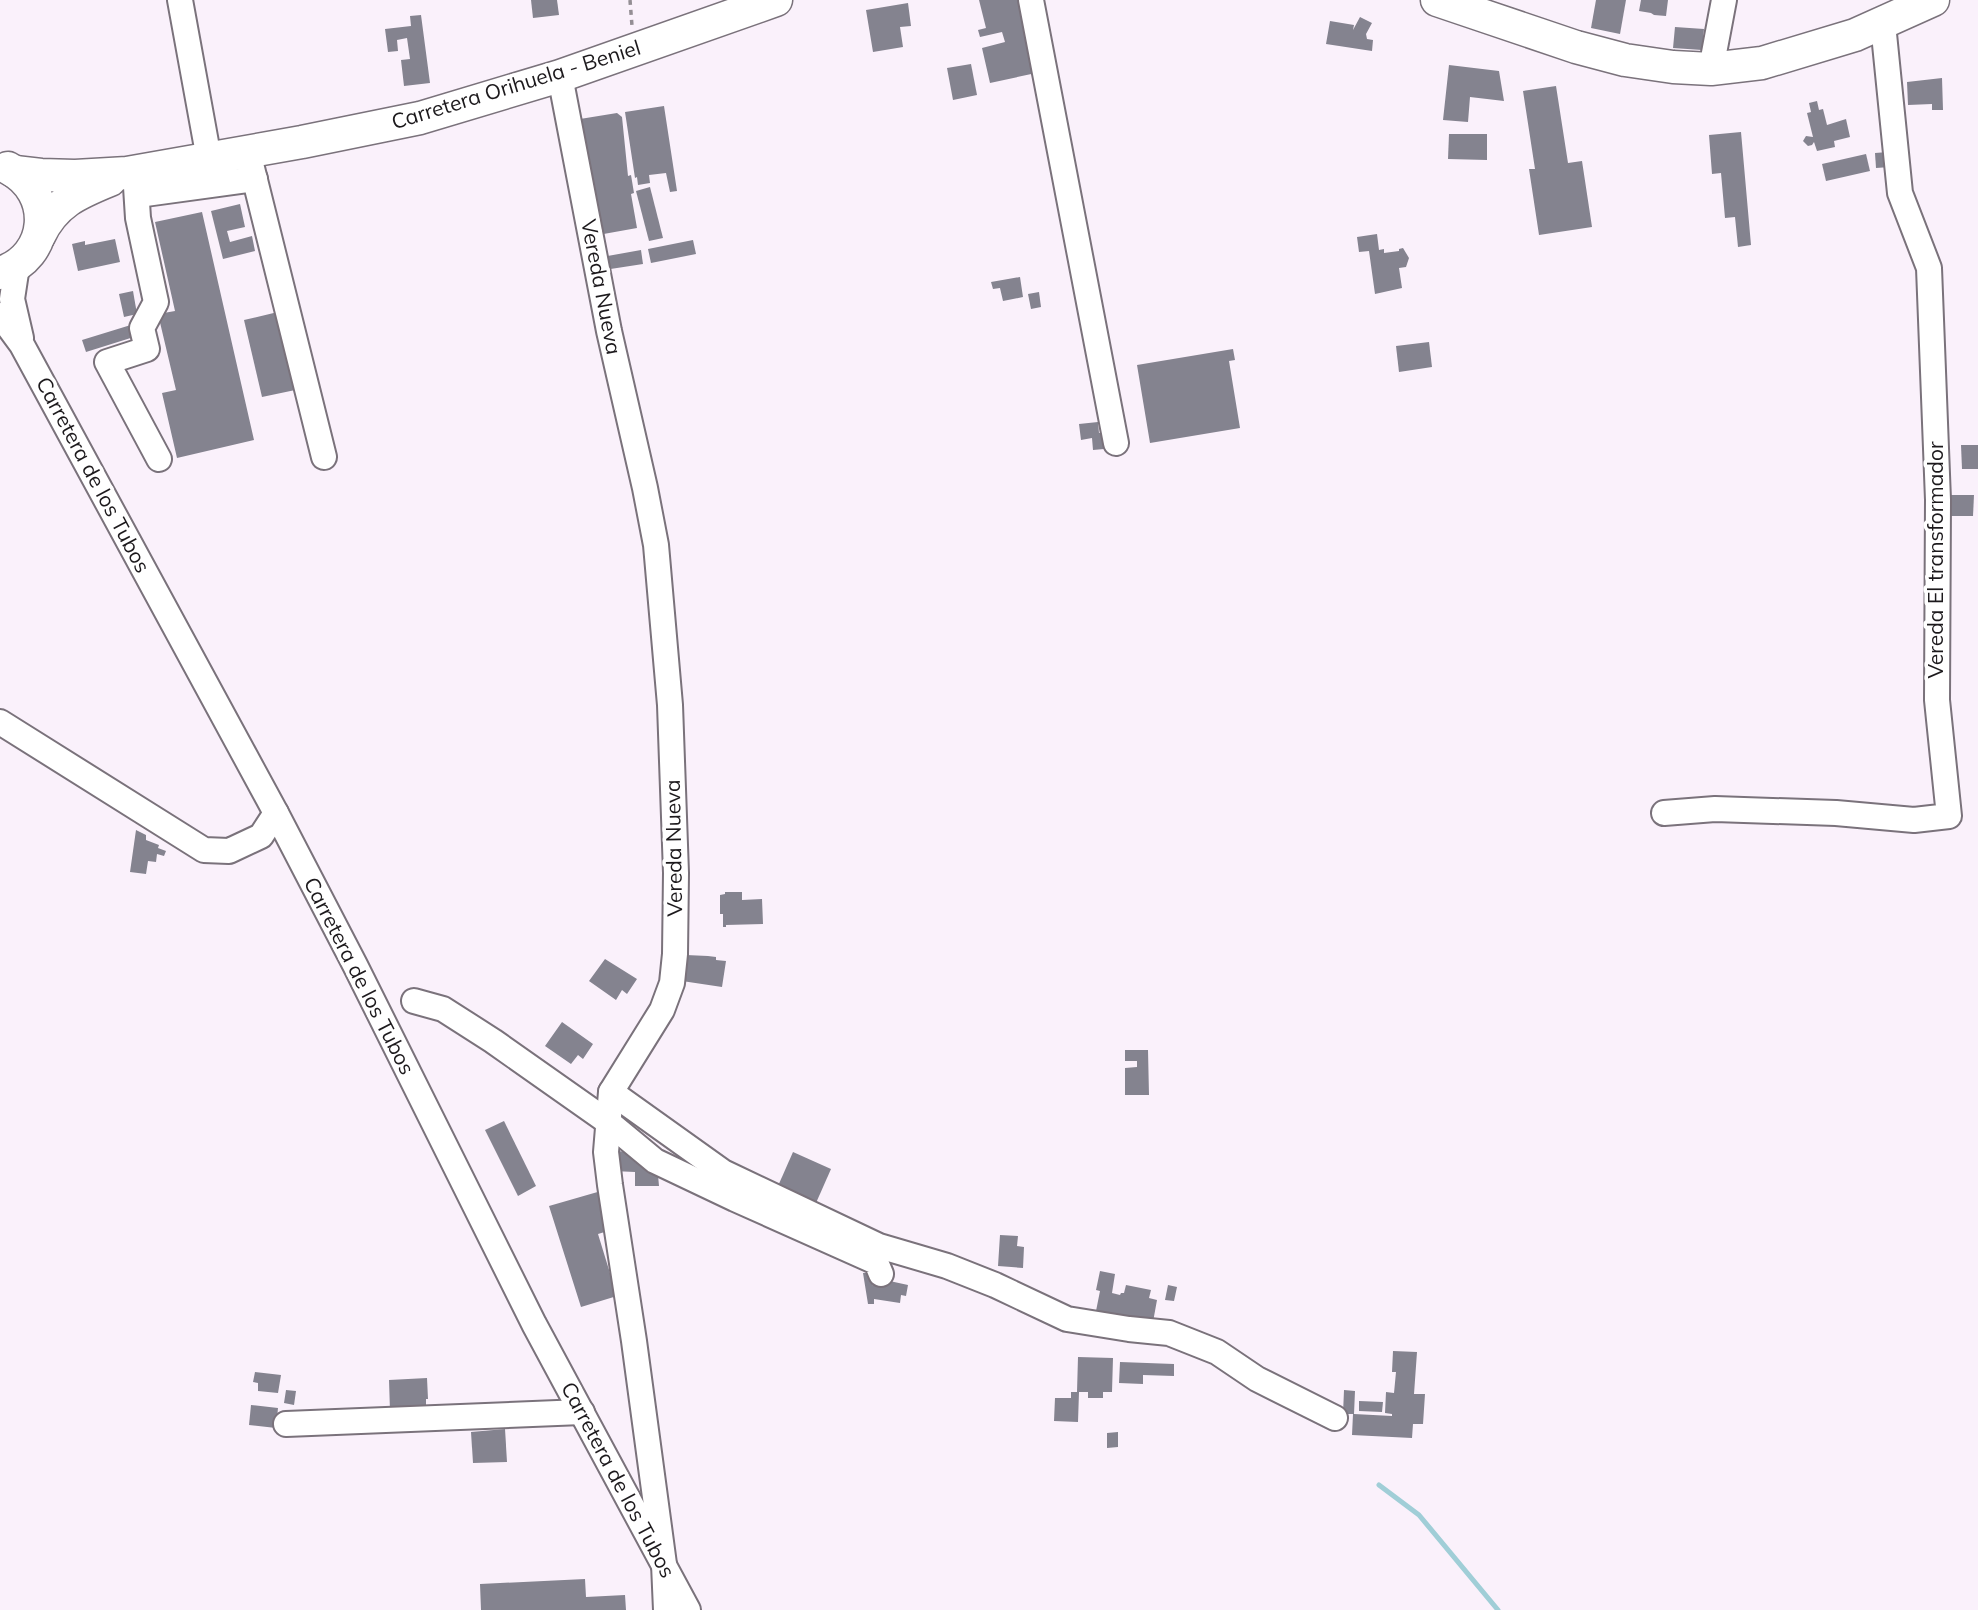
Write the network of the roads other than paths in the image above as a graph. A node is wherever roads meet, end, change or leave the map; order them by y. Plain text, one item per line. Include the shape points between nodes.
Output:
1 (180, 0) edge
2 (776, 0) edge
3 (1031, 0) edge
4 (1437, 0) edge
5 (1724, 0) edge
6 (1933, 0) edge
7 (1883, 24) junction
8 (1711, 69) junction
9 (560, 76) junction
10 (209, 159) junction
11 (252, 165) junction
12 (6, 166) edge
13 (133, 180) junction
14 (39, 236) junction
15 (8, 270) edge
16 (0, 316) edge
17 (23, 345) junction
18 (1116, 443) dead end
19 (324, 457) dead end
20 (159, 459) dead end
21 (0, 722) edge
22 (276, 813) junction
23 (1664, 813) dead end
24 (414, 1001) dead end
25 (611, 1092) junction
26 (608, 1122) junction
27 (881, 1274) dead end
28 (582, 1412) junction
29 (1335, 1418) dead end
30 (286, 1424) dead end
31 (664, 1564) junction
32 (666, 1610) edge
33 (688, 1610) edge

1 - 10 street
2 - 9 main road, Carretera Orihuela - Beniel
3 - 18 street
4 - 8 main road via 1625,60
5 - 8 street
6 - 7 main road
7 - 8 main road via 1762,63
7 - 23 street, Vereda El transformador via 1900,193 1929,268 1938,500 1937,700 1949,816 1914,820 1715,808
9 - 11 main road, Carretera Orihuela - Beniel
9 - 25 street, Vereda Nueva via 656,545 671,719 676,873 672,983 662,1010
10 - 11 main road, Carretera Orihuela - Beniel
10 - 13 main road, Carretera Orihuela - Beniel
11 - 13 street
11 - 19 street
12 - 13 main road, Carretera Orihuela - Beniel via 41,175
12 - 14 main road via 29,184 38,200
13 - 14 main road, Carretera Orihuela - Beniel via 74,197 54,211
13 - 20 street via 156,302 142,328 147,349 107,362
14 - 15 main road, Carretera Orihuela - Beniel via 31,253
15 - 17 street, Carretera de los Tubos
16 - 17 street, Carretera de los Tubos
17 - 22 street, Carretera de los Tubos
21 - 22 street via 204,850 229,851 261,836
22 - 28 street, Carretera de los Tubos
24 - 26 street via 453,1015
25 - 26 street, Vereda Nueva
25 - 29 street via 723,1172 879,1246 947,1266 1066,1319 1169,1333 1217,1352 1257,1379
26 - 27 street via 655,1161 876,1262
26 - 31 street, Vereda Nueva via 610,1185
28 - 30 street
28 - 31 street, Carretera de los Tubos
31 - 32 street, Vereda Nueva
31 - 33 street, Carretera de los Tubos

